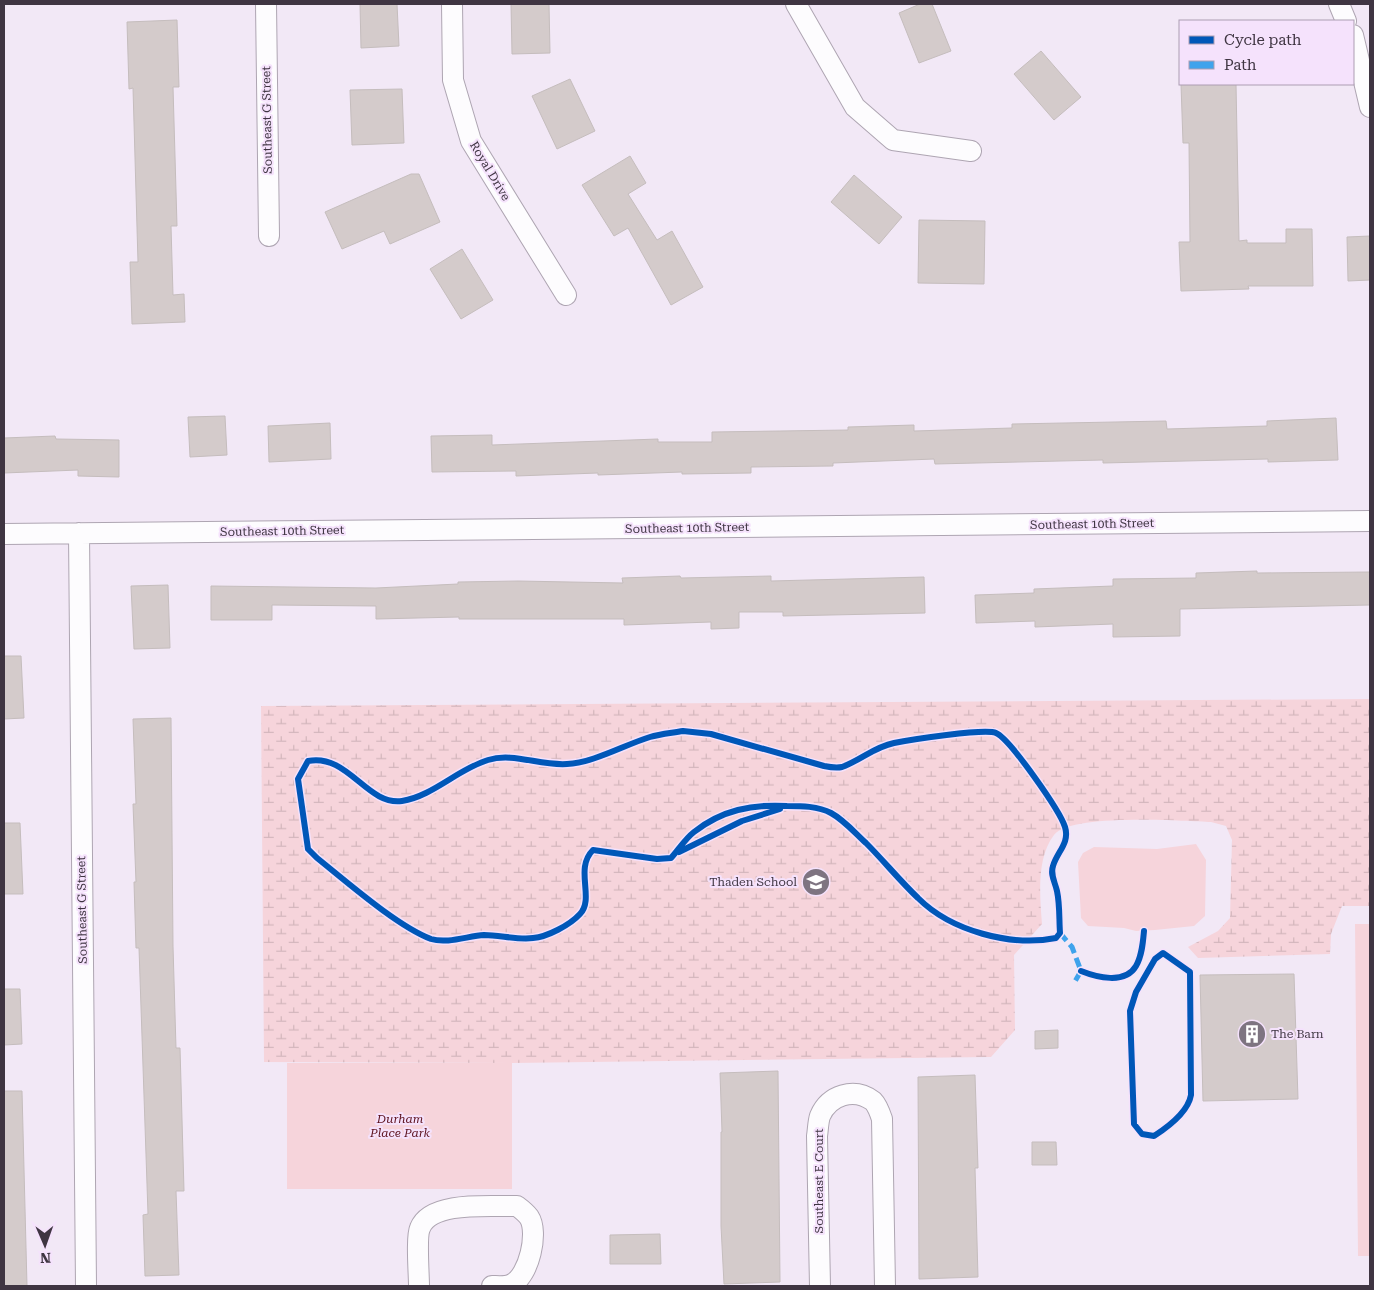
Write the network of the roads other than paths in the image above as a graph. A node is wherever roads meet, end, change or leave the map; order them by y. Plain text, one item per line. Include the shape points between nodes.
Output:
1 (266, 4) edge
2 (452, 4) edge
3 (796, 4) edge
4 (1339, 4) edge
5 (1346, 20) edge
6 (1354, 40) edge
7 (1370, 107) edge
8 (972, 151) dead end
9 (269, 236) dead end
10 (566, 295) dead end
11 (1370, 521) edge
12 (79, 533) junction
13 (4, 534) edge
14 (86, 1286) edge
15 (418, 1286) edge
16 (492, 1286) edge
17 (820, 1286) edge
18 (884, 1286) edge

1 - 9 street, Southeast G Street
2 - 10 street, Royal Drive via 453,80 471,141
3 - 8 street via 855,107 893,140
4 - 5 street
6 - 7 street
11 - 12 street, Southeast 10th Street
12 - 13 street, Southeast 10th Street
12 - 14 street, Southeast G Street
15 - 16 street via 419,1228 430,1215 449,1208 517,1206 529,1218 533,1236 530,1257 522,1274 511,1284
17 - 18 street, Southeast E Court via 817,1136 820,1116 831,1101 843,1094 858,1094 874,1102 882,1118

